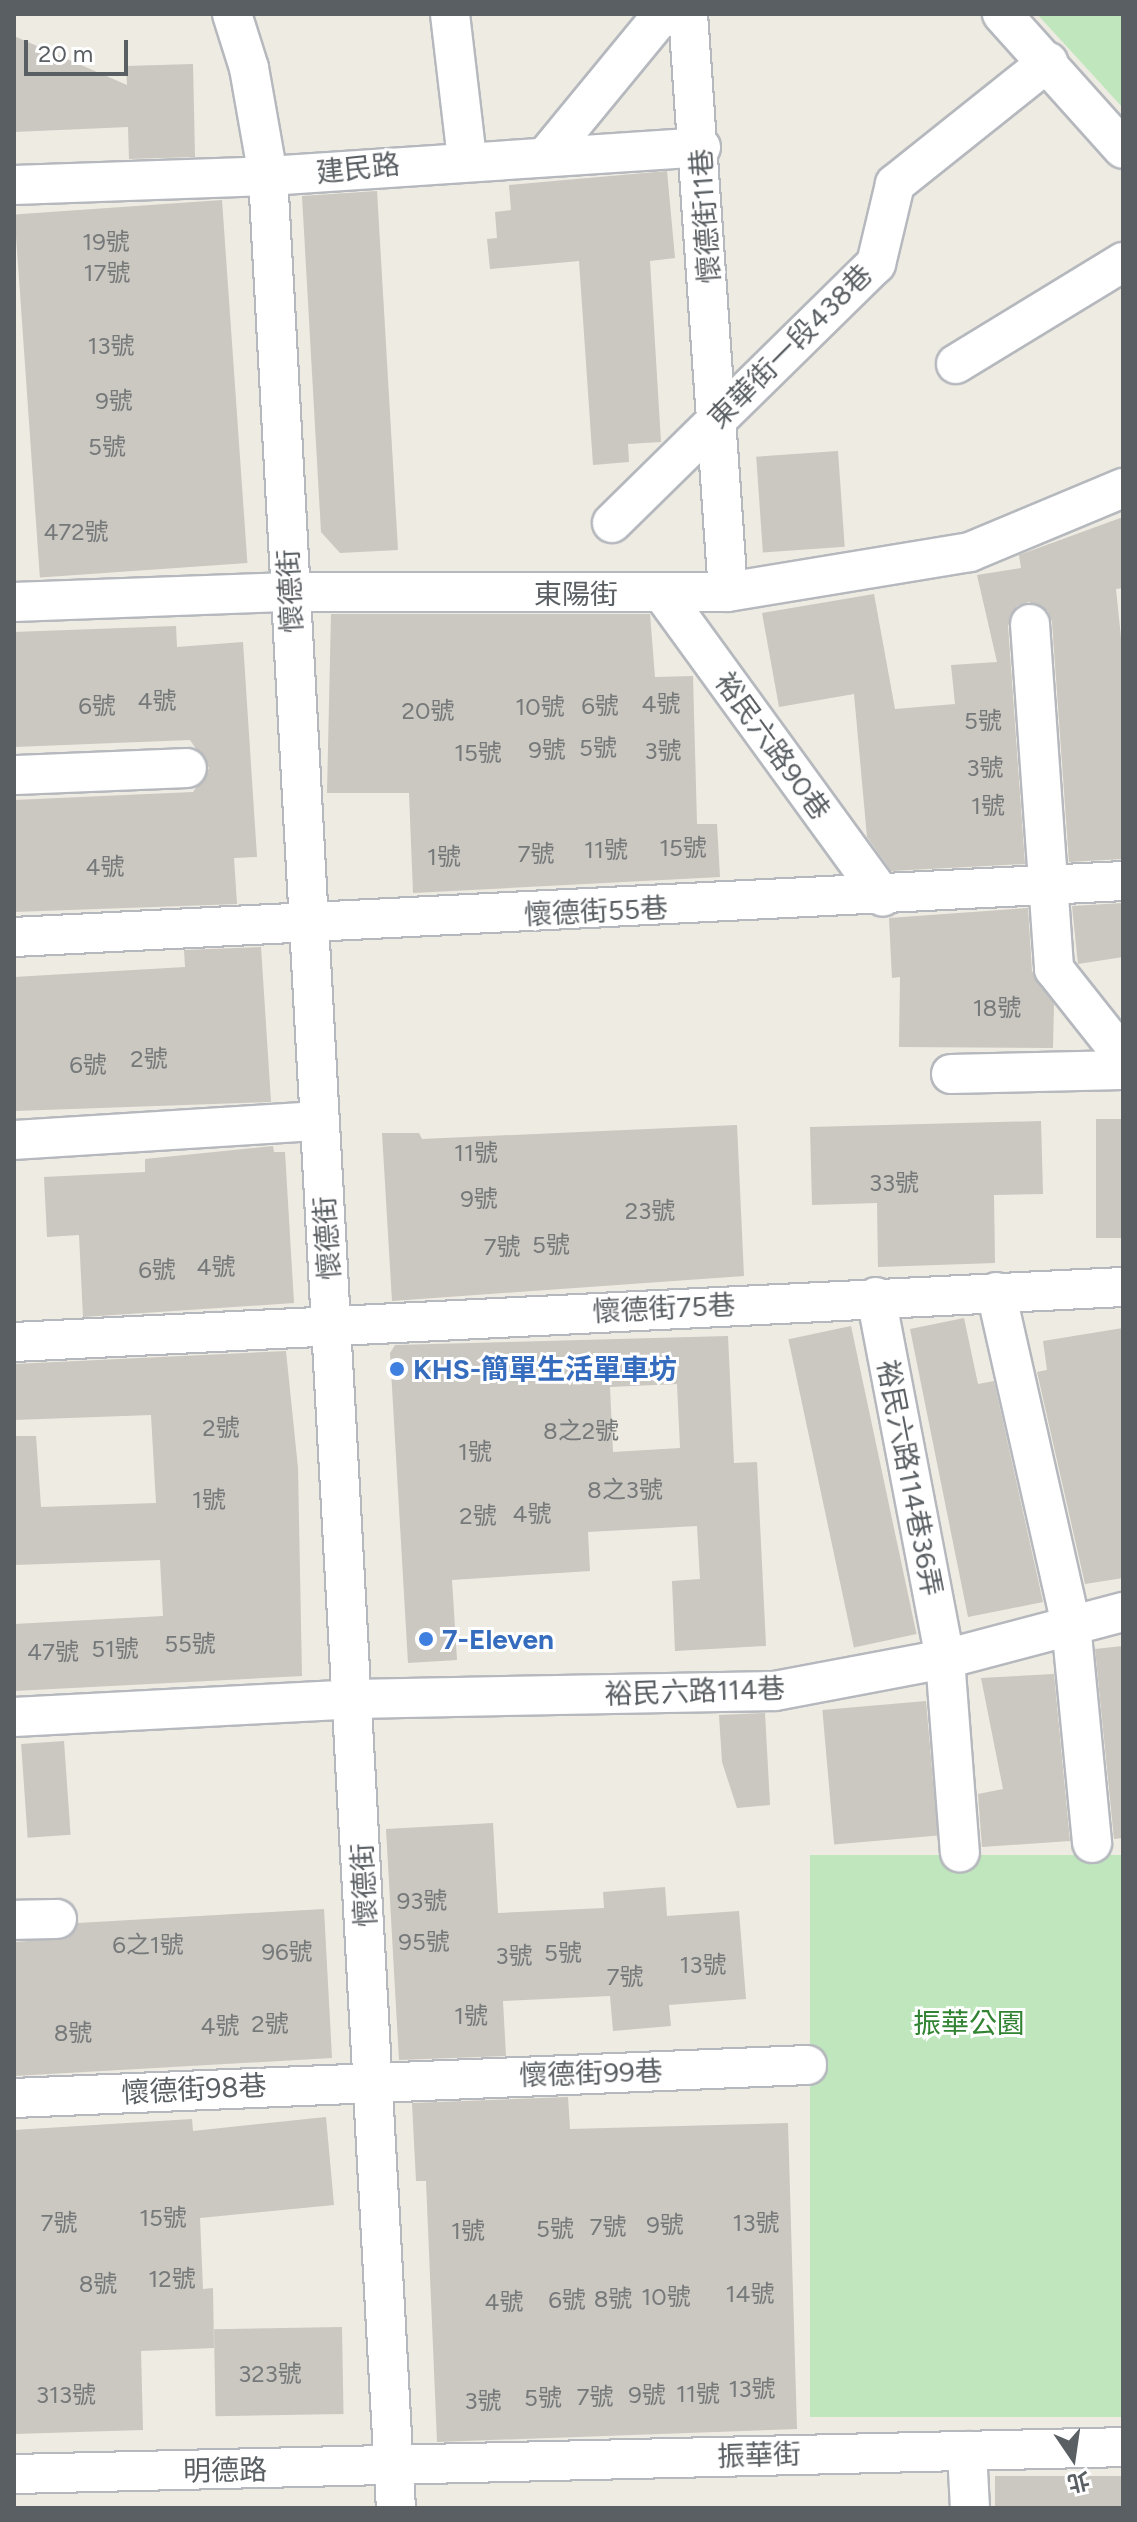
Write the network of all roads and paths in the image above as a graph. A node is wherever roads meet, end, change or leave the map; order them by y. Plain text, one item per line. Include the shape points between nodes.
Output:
1 (232, 14) edge
2 (450, 14) edge
3 (663, 14) edge
4 (688, 14) edge
5 (1002, 14) edge
6 (1048, 62) junction
7 (701, 147) junction
8 (1123, 149) edge
9 (547, 155) junction
10 (467, 158) junction
11 (268, 176) junction
12 (14, 185) edge
13 (1123, 262) edge
14 (956, 364) dead end
15 (717, 419) junction
16 (1123, 488) edge
17 (612, 523) dead end
18 (290, 592) junction
19 (728, 592) junction
20 (663, 594) junction
21 (14, 602) edge
22 (1030, 624) dead end
23 (187, 768) dead end
24 (14, 775) edge
25 (1123, 881) edge
26 (1049, 888) junction
27 (883, 897) junction
28 (309, 925) junction
29 (14, 937) edge
30 (1123, 1056) edge
31 (1123, 1070) edge
32 (951, 1074) dead end
33 (319, 1121) junction
34 (14, 1140) edge
35 (1123, 1287) edge
36 (996, 1292) junction
37 (876, 1297) junction
38 (333, 1324) junction
39 (14, 1342) edge
40 (1123, 1612) edge
41 (1071, 1624) junction
42 (945, 1659) junction
43 (354, 1699) junction
44 (14, 1717) edge
45 (1092, 1843) dead end
46 (960, 1852) dead end
47 (57, 1919) dead end
48 (14, 1920) edge
49 (807, 2065) dead end
50 (375, 2081) junction
51 (14, 2098) edge
52 (1123, 2447) edge
53 (967, 2451) junction
54 (395, 2467) junction
55 (14, 2474) edge
56 (396, 2508) edge
57 (970, 2508) edge

1 - 11 street, 懷德街 via 249,68
2 - 10 street
3 - 9 street
4 - 7 street, 懷德街11巷
5 - 6 street
6 - 8 street
6 - 15 street, 東華街一段438巷 via 895,184 876,264
7 - 9 street, 建民路
7 - 15 street, 懷德街11巷
9 - 10 street, 建民路
10 - 11 street, 建民路
11 - 12 street, 建民路
11 - 18 street, 懷德街
13 - 14 street
15 - 17 street, 東華街一段438巷
15 - 19 street, 懷德街11巷
16 - 19 street, 東陽街 via 970,552
18 - 20 street, 東陽街
18 - 21 street, 東陽街
18 - 28 street, 懷德街
19 - 20 street, 東陽街
20 - 27 street, 裕民六路90巷
22 - 26 street
23 - 24 street
25 - 26 street, 懷德街55巷
26 - 27 street, 懷德街55巷
26 - 30 street via 1054,969
27 - 28 street, 懷德街55巷
28 - 29 street, 懷德街55巷
28 - 33 street, 懷德街
31 - 32 street
33 - 34 street
33 - 38 street, 懷德街
35 - 36 street, 懷德街75巷
36 - 37 street, 懷德街75巷
36 - 41 street
37 - 38 street, 懷德街75巷
37 - 42 street, 裕民六路114巷36弄
38 - 39 street, 懷德街75巷
38 - 43 street, 懷德街
40 - 41 street, 裕民六路114巷
41 - 42 street, 裕民六路114巷
41 - 45 street
42 - 43 street, 裕民六路114巷 via 775,1691
42 - 46 street, 裕民六路114巷36弄
43 - 44 street, 裕民六路114巷
43 - 50 street, 懷德街
47 - 48 street
49 - 50 street, 懷德街99巷
50 - 51 street, 懷德街98巷
50 - 54 street, 懷德街
52 - 53 street, 振華街
53 - 54 street, 振華街
53 - 57 street
54 - 55 street, 明德路
54 - 56 street

